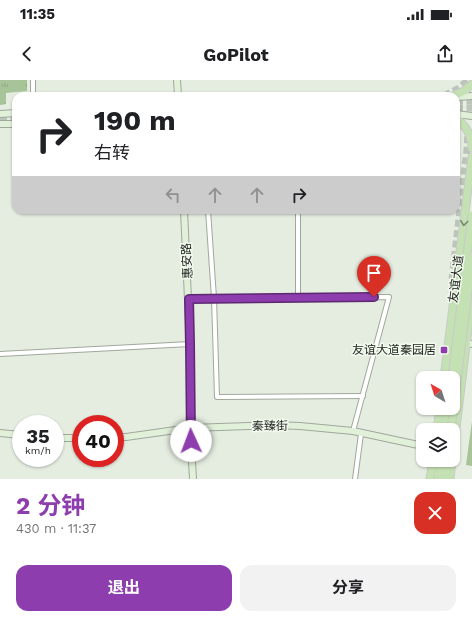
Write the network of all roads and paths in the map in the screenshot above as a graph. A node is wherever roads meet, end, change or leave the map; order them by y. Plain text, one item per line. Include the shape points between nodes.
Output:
1 (33, 80) edge
2 (177, 80) edge
3 (472, 84) edge
4 (33, 92) edge
5 (178, 92) edge
6 (460, 93) edge
7 (472, 96) edge
8 (460, 97) edge
9 (12, 113) edge
10 (0, 114) edge
11 (460, 114) edge
12 (472, 116) edge
13 (460, 121) edge
14 (0, 124) edge
15 (12, 124) edge
16 (472, 148) edge
17 (472, 156) edge
18 (184, 214) edge
19 (208, 214) edge
20 (298, 214) edge
21 (472, 215) edge
22 (472, 259) edge
23 (452, 279) tunnel mouth
24 (472, 296) edge
25 (214, 298) junction
26 (298, 298) junction
27 (189, 299) junction
28 (453, 304) junction
29 (449, 341) junction
30 (190, 344) junction
31 (469, 344) edge
32 (0, 354) edge
33 (445, 371) edge
34 (453, 371) edge
35 (363, 396) junction
36 (452, 423) edge
37 (457, 423) edge
38 (190, 428) junction
39 (354, 431) junction
40 (0, 433) edge
41 (12, 434) edge
42 (361, 434) junction
43 (124, 437) edge
44 (416, 445) edge
45 (432, 467) edge
46 (439, 467) edge
47 (446, 467) edge
48 (451, 467) edge
49 (193, 479) edge
50 (355, 479) edge
51 (430, 479) edge
52 (438, 479) edge
53 (444, 479) edge
54 (450, 479) edge

1 - 4 street
2 - 5 street
3 - 6 main road
7 - 8 street
9 - 10 street
11 - 12 street
13 - 16 main road via 468,131
14 - 15 street
17 -> 28 main road, 友谊大道
18 - 27 street, 惠安路
19 - 25 street
20 - 26 street
21 - 34 main road, bridge
22 - 36 main road, bridge
23 - 28 main road
24 - 31 main road, 友谊大道
25 - 26 street
25 - 27 street
25 - 35 street via 217,397
26 - 35 street via 389,297
27 - 30 street, 惠安路
28 - 29 main road, 友谊大道
29 - 31 street
29 - 33 main road, 友谊大道
30 - 32 street
30 - 38 street, 惠安路
31 - 37 main road, 友谊大道
35 - 39 street
38 - 39 street, 秦臻街 via 275,425
38 - 43 street, 秦臻街
38 - 49 street, 惠安路
39 - 42 street, 秦臻街
40 - 41 street
42 - 44 street, 秦臻街
42 - 50 street
45 - 51 main road
46 - 52 main road
47 - 53 main road
48 - 54 main road

